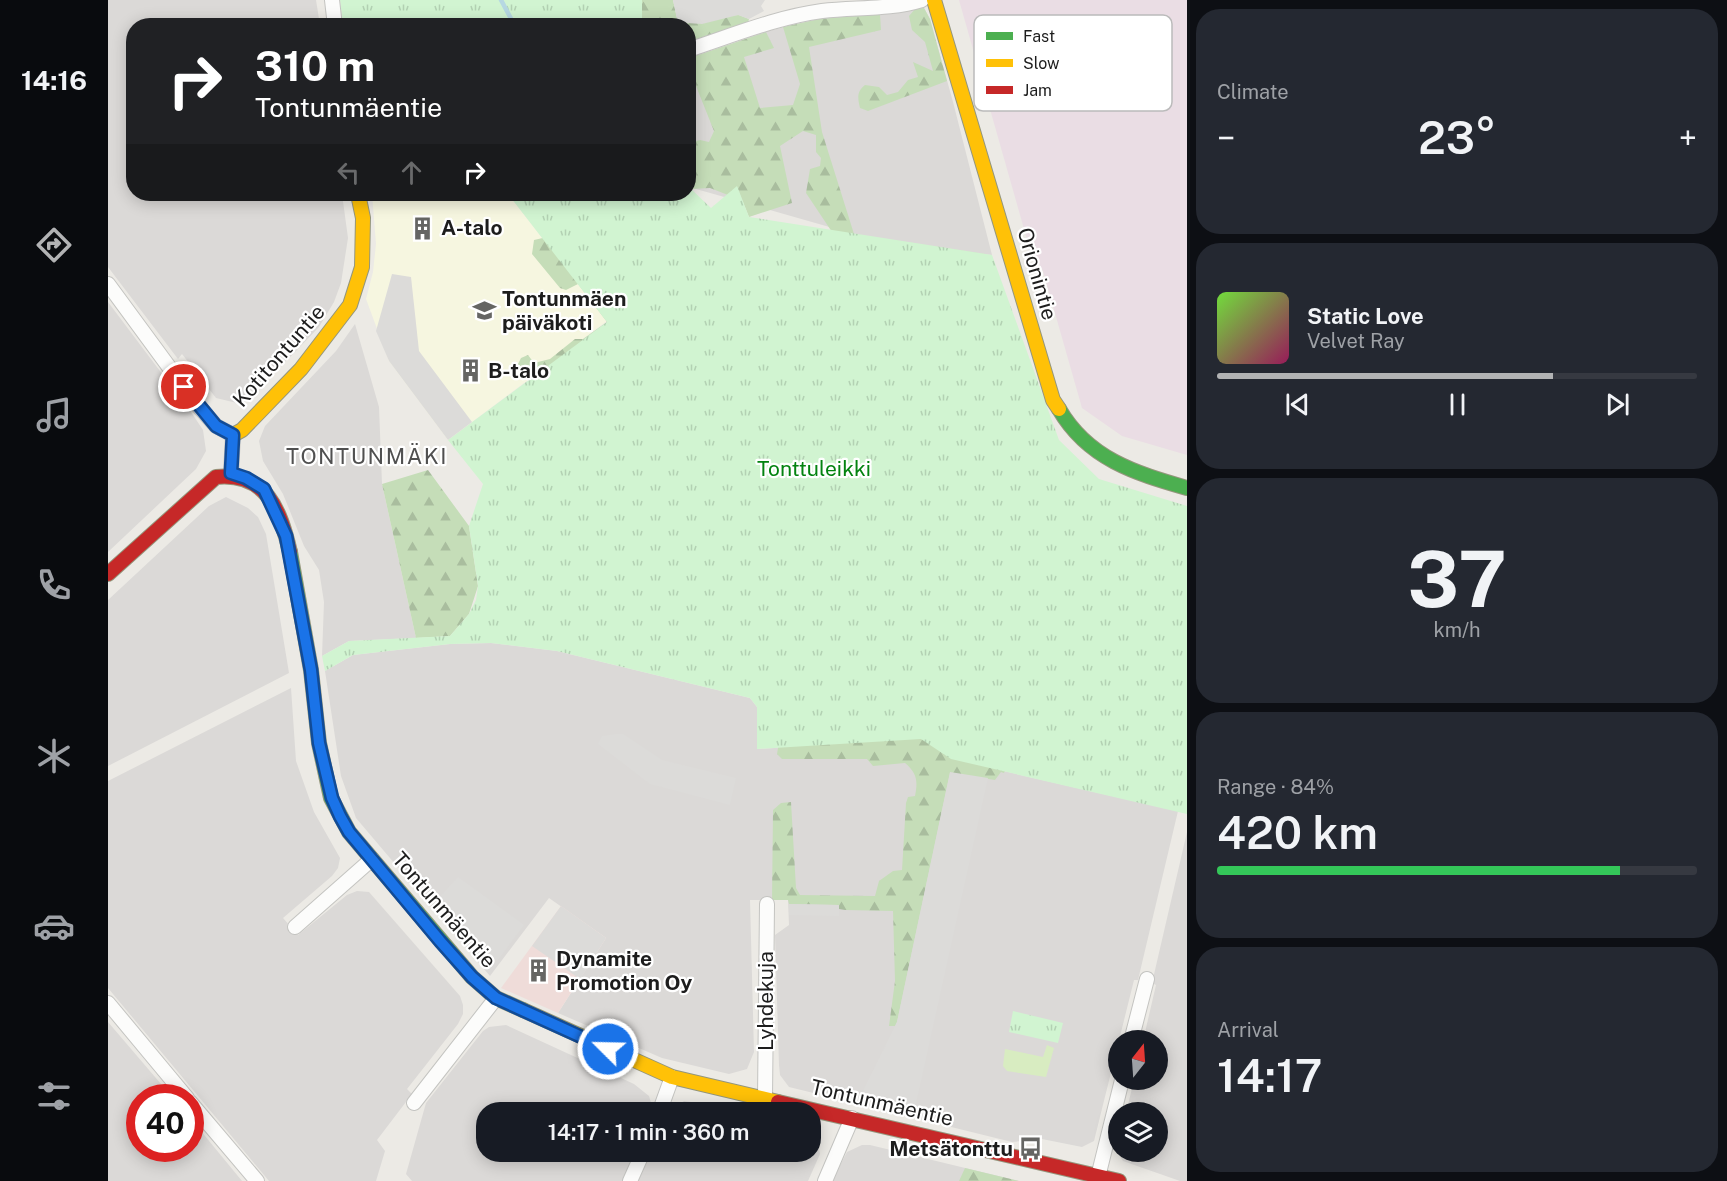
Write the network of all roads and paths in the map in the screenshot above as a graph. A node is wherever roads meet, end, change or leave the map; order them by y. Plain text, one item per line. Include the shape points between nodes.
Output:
1 (332, 0) edge
2 (922, 0) edge
3 (934, 0) edge
4 (334, 18) edge
5 (696, 47) edge
6 (359, 201) edge
7 (108, 284) edge
8 (233, 435) junction
9 (231, 473) junction
10 (1187, 488) edge
11 (108, 574) edge
12 (372, 860) junction
13 (766, 904) dead end
14 (295, 927) dead end
15 (1147, 979) dead end
16 (496, 998) junction
17 (108, 1003) edge
18 (1134, 1030) edge
19 (672, 1077) junction
20 (176, 1084) edge
21 (1120, 1090) edge
22 (765, 1098) junction
23 (663, 1102) edge
24 (414, 1103) dead end
25 (852, 1118) junction
26 (204, 1119) edge
27 (639, 1162) edge
28 (1098, 1178) edge
29 (257, 1181) edge
30 (630, 1181) edge
31 (825, 1181) edge
32 (1119, 1181) edge

1 - 4 street
2 - 5 street via 874,9 820,11
3 - 10 street, Orionintie via 1057,408 1075,436 1101,458 1128,471
6 - 8 street, Kotitontuntie via 362,267 350,305 301,369
7 - 8 street via 194,401 216,426
8 - 9 street
9 - 11 street via 205,484
9 - 12 street, Tontunmäentie via 264,489 286,536 311,670 319,743 332,798 349,832
12 - 14 street
12 - 16 street, Tontunmäentie via 472,977
13 - 22 street, Lyhdekuja
15 - 18 street
16 - 19 street, Tontunmäentie
16 - 24 street
17 - 20 street
19 - 22 street, Tontunmäentie
19 - 23 street
21 - 28 street
22 - 25 street, Tontunmäentie
25 - 28 street, Tontunmäentie
25 - 31 street
26 - 29 street
27 - 30 street
28 - 32 street, Tontunmäentie

